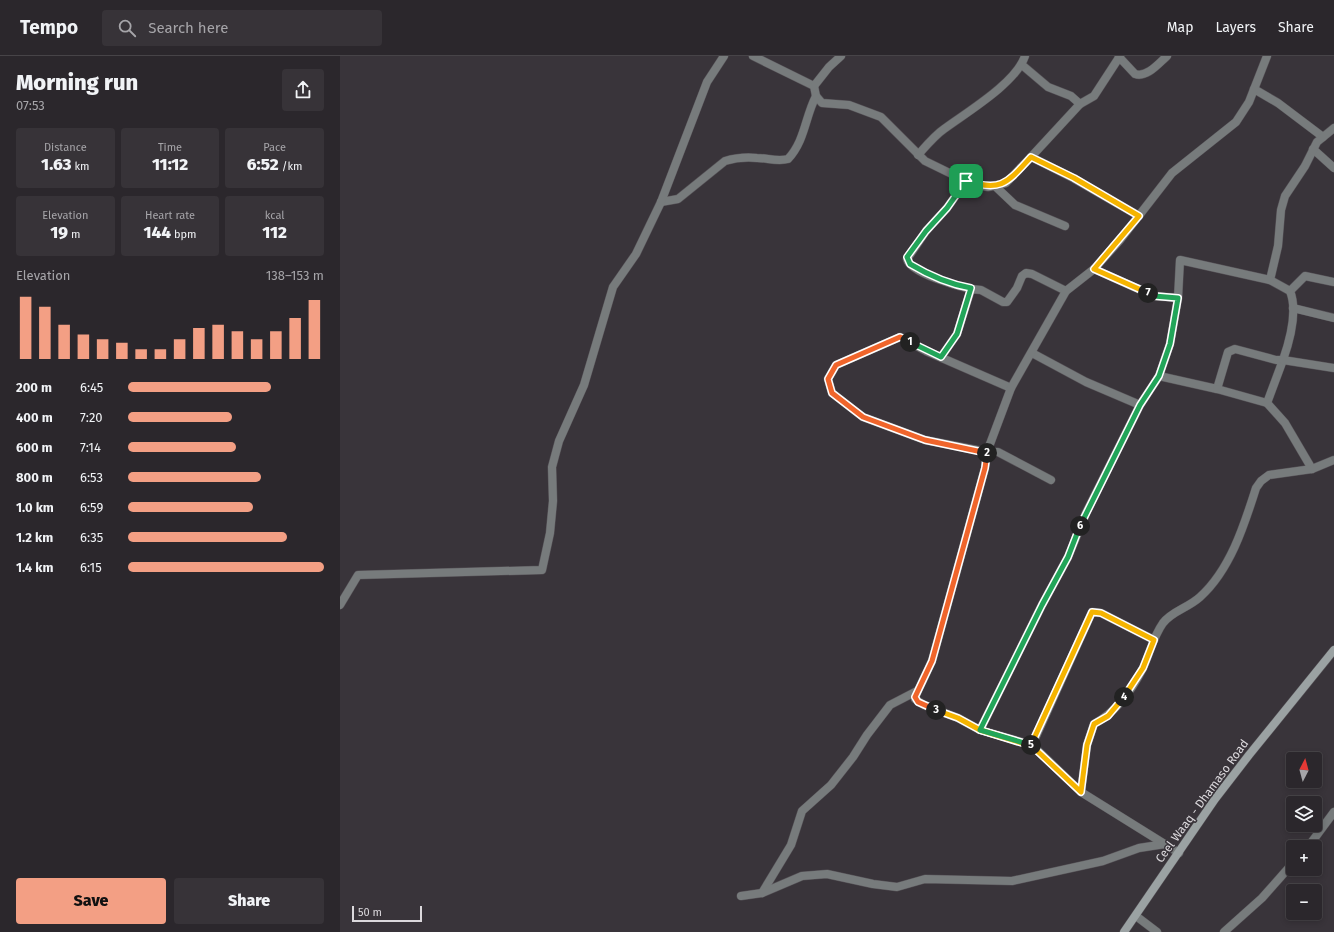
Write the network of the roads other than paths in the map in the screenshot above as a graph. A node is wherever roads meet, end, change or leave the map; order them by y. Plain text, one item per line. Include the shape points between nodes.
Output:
1 (724, 56) edge
2 (753, 56) edge
3 (841, 56) edge
4 (1025, 56) edge
5 (1167, 56) edge
6 (1119, 57) edge
7 (1264, 57) edge
8 (1022, 65) junction
9 (814, 86) junction
10 (1254, 89) junction
11 (816, 96) junction
12 (1080, 104) junction
13 (1334, 128) edge
14 (1323, 137) junction
15 (1313, 149) junction
16 (918, 155) junction
17 (1031, 157) junction
18 (1334, 168) edge
19 (966, 181) junction
20 (995, 186) junction
21 (661, 202) junction
22 (1139, 216) junction
23 (1065, 226) dead end
24 (1094, 269) junction
25 (1270, 280) junction
26 (1334, 282) edge
27 (971, 288) junction
28 (1066, 291) junction
29 (1290, 291) junction
30 (1178, 298) junction
31 (1293, 308) junction
32 (1334, 318) edge
33 (1032, 353) junction
34 (941, 357) junction
35 (1283, 360) junction
36 (1334, 368) edge
37 (1159, 376) junction
38 (1011, 388) junction
39 (1217, 389) junction
40 (1267, 403) junction
41 (1140, 405) junction
42 (987, 452) junction
43 (1334, 460) edge
44 (1312, 469) junction
45 (1051, 480) dead end
46 (340, 606) edge
47 (1154, 640) junction
48 (1334, 650) edge
49 (917, 691) junction
50 (980, 730) junction
51 (1032, 746) junction
52 (1081, 792) junction
53 (1334, 812) edge
54 (1313, 840) edge
55 (1165, 844) junction
56 (1179, 853) junction
57 (1286, 871) edge
58 (762, 893) junction
59 (741, 896) dead end
60 (1136, 916) junction
61 (1124, 932) edge
62 (1157, 932) edge
63 (1224, 932) edge

1 - 21 street via 707,82
2 - 9 street
3 - 9 street
4 - 8 street
5 - 6 street via 1145,74 1138,75
6 - 12 street via 1094,96
7 - 10 street
8 - 12 street via 1048,87 1071,96
8 - 16 street via 983,103 943,130
9 - 11 street
10 - 14 street via 1278,103
10 - 22 street via 1236,122 1172,173
11 - 16 street via 822,103 848,105 882,117
11 - 21 street via 809,109 799,145 788,159 734,158 725,161 678,199
12 - 17 street
13 - 14 street
14 - 15 street
15 - 18 street
15 - 25 street via 1285,196
16 - 19 street
17 - 20 street via 1010,179
17 - 22 street via 1074,178
19 - 20 street via 988,187
19 - 27 street via 907,259 910,264 942,281
20 - 23 street via 1015,205
21 - 46 street via 636,254 612,287 584,385 559,441 552,468 553,501 550,533 542,570 358,575
22 - 24 street
24 - 28 street
24 - 30 street via 1154,296
25 - 29 street
25 - 30 street via 1180,260
26 - 29 street via 1305,276
27 - 28 street via 1007,302 1026,273
27 - 34 street via 957,334
28 - 33 street
29 - 31 street
30 - 37 street via 1170,344
31 - 32 street
31 - 35 street via 1288,345
33 - 38 street
33 - 41 street via 1086,382
34 - 38 street
34 - 42 street via 900,337 836,365 828,379 832,393 863,417 925,440
35 - 36 street
35 - 39 street via 1234,349 1228,352
35 - 40 street
37 - 39 street
37 - 41 street
38 - 42 street
39 - 40 street
40 - 44 street via 1285,423
41 - 50 street via 1086,513 1068,557
42 - 45 street via 998,452
42 - 49 street via 985,468 932,661
43 - 44 street
44 - 47 street via 1269,475 1261,480 1226,566 1200,597 1168,617
47 - 51 street via 1101,613 1092,612
47 - 52 street via 1143,668 1127,694 1108,716 1094,724 1087,745
48 - 56 main road, Ceel Waaq - Dhamaso Road via 1249,754
49 - 50 street via 915,699 918,702
49 - 58 street via 890,704 854,757 830,785 802,811 791,845
50 - 51 street
51 - 52 street
52 - 55 street
53 - 54 street
55 - 56 street
55 - 58 street via 1139,848 1103,861 1012,881 925,879 897,887 828,874 802,876
56 - 60 main road, Ceel Waaq - Dhamaso Road
57 - 63 street via 1262,898
58 - 59 street
60 - 61 main road, Ceel Waaq - Dhamaso Road
60 - 62 street

